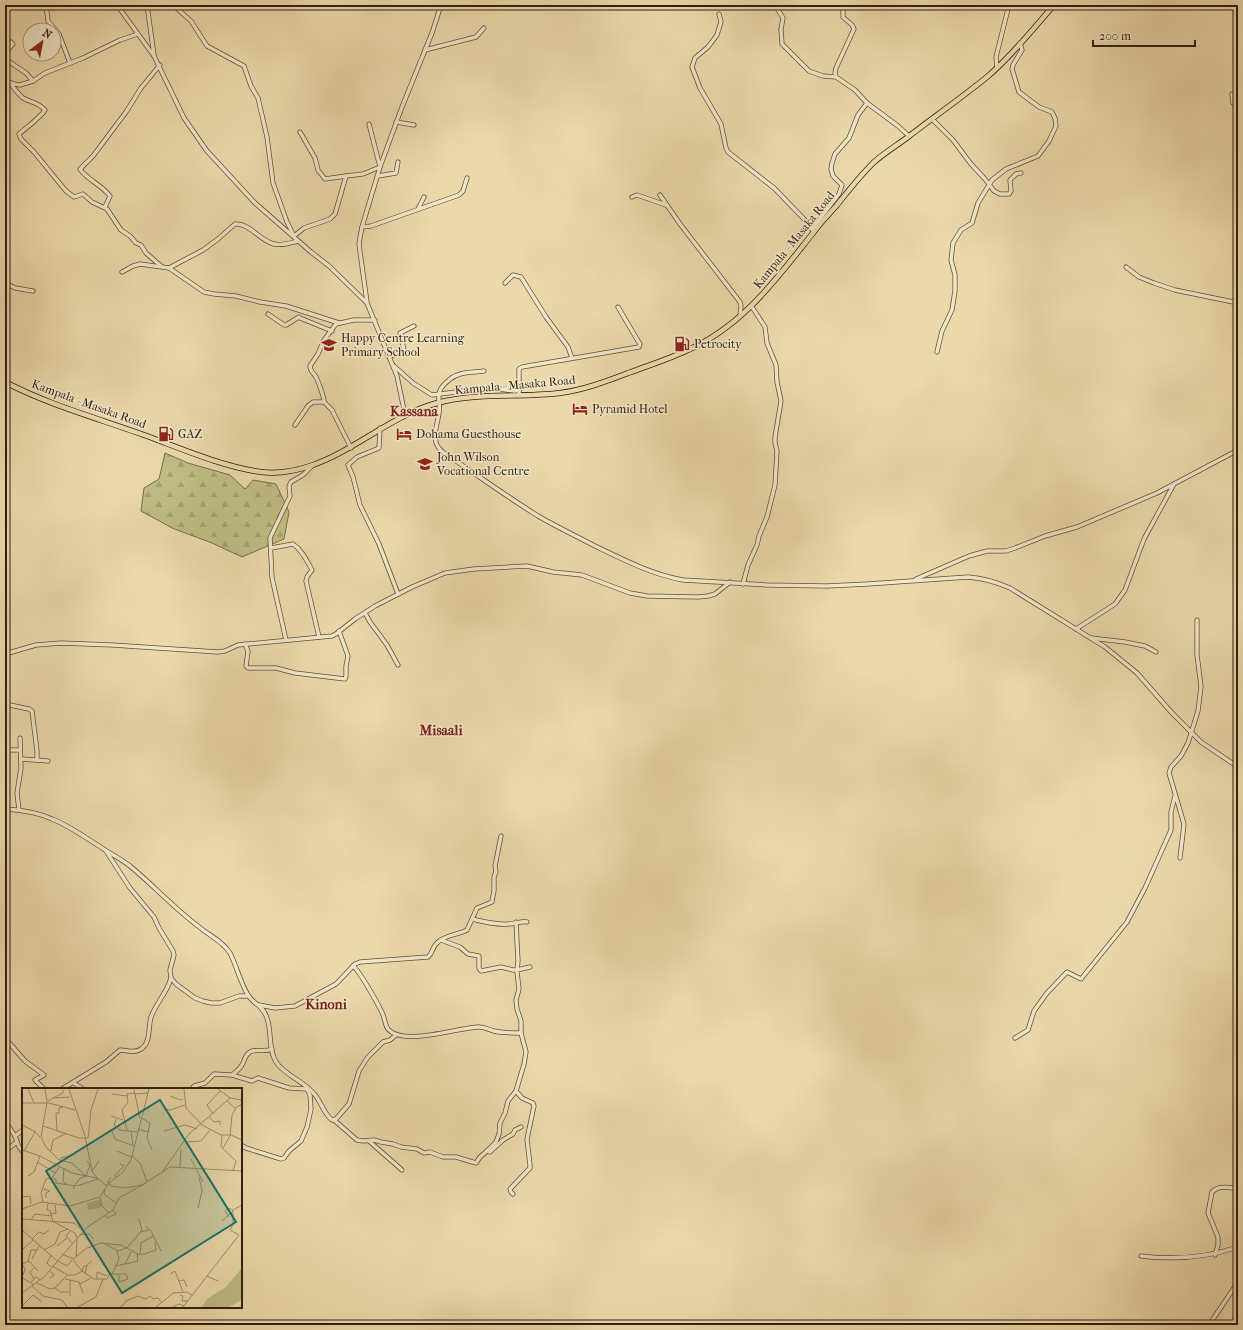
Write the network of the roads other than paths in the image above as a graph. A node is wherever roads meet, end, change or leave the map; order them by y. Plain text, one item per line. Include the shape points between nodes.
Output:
1 (46, 5) edge
2 (117, 5) edge
3 (148, 5) edge
4 (173, 5) edge
5 (441, 5) edge
6 (775, 5) edge
7 (846, 5) edge
8 (1009, 5) edge
9 (1054, 5) edge
10 (719, 14) dead end
11 (484, 28) dead end
12 (138, 34) junction
13 (11, 42) dead end
14 (1020, 43) junction
15 (425, 50) junction
16 (5, 53) edge
17 (154, 56) junction
18 (5, 59) edge
19 (70, 63) junction
20 (160, 65) junction
21 (997, 68) junction
22 (836, 77) junction
23 (5, 80) edge
24 (33, 81) junction
25 (10, 83) junction
26 (1232, 94) dead end
27 (867, 103) junction
28 (1238, 109) edge
29 (932, 119) junction
30 (396, 122) junction
31 (369, 124) dead end
32 (414, 125) dead end
33 (300, 132) dead end
34 (909, 136) junction
35 (398, 162) dead end
36 (380, 167) junction
37 (1021, 173) dead end
38 (346, 176) junction
39 (378, 176) junction
40 (467, 178) dead end
41 (990, 184) junction
42 (660, 194) dead end
43 (424, 197) dead end
44 (632, 197) dead end
45 (667, 206) junction
46 (105, 207) junction
47 (418, 209) junction
48 (362, 227) junction
49 (813, 230) junction
50 (294, 236) junction
51 (298, 241) junction
52 (161, 266) junction
53 (1126, 267) dead end
54 (169, 268) junction
55 (122, 272) dead end
56 (5, 283) edge
57 (505, 283) dead end
58 (33, 292) dead end
59 (367, 303) junction
60 (1238, 303) edge
61 (752, 307) junction
62 (618, 308) dead end
63 (268, 314) dead end
64 (740, 317) junction
65 (375, 320) junction
66 (339, 323) junction
67 (414, 326) dead end
68 (332, 331) junction
69 (937, 352) dead end
70 (389, 356) junction
71 (572, 358) junction
72 (393, 365) junction
73 (484, 370) dead end
74 (5, 382) edge
75 (519, 392) junction
76 (438, 395) junction
77 (324, 402) junction
78 (439, 402) junction
79 (406, 415) junction
80 (295, 425) dead end
81 (380, 428) junction
82 (351, 448) junction
83 (1237, 451) edge
84 (312, 466) junction
85 (1175, 483) junction
86 (271, 548) junction
87 (913, 580) junction
88 (730, 582) junction
89 (743, 584) junction
90 (398, 594) junction
91 (365, 613) junction
92 (1197, 620) dead end
93 (1076, 629) junction
94 (339, 632) junction
95 (319, 636) junction
96 (1090, 638) junction
97 (286, 640) junction
98 (245, 644) junction
99 (1156, 652) dead end
100 (5, 654) edge
101 (398, 665) dead end
102 (5, 704) edge
103 (1191, 732) junction
104 (20, 738) dead end
105 (6, 750) dead end
106 (20, 750) junction
107 (21, 759) junction
108 (37, 760) junction
109 (48, 761) dead end
110 (1238, 767) edge
111 (1175, 796) junction
112 (5, 809) edge
113 (19, 810) junction
114 (501, 836) dead end
115 (105, 850) junction
116 (1180, 858) dead end
117 (472, 919) junction
118 (516, 922) junction
119 (528, 922) dead end
120 (441, 940) junction
121 (353, 966) junction
122 (530, 967) dead end
123 (517, 970) junction
124 (171, 978) junction
125 (249, 996) junction
126 (259, 1005) junction
127 (521, 1033) junction
128 (396, 1035) junction
129 (5, 1038) edge
130 (1015, 1038) dead end
131 (272, 1049) junction
132 (232, 1075) junction
133 (74, 1083) junction
134 (304, 1084) junction
135 (43, 1088) edge
136 (64, 1088) edge
137 (81, 1088) edge
138 (193, 1088) edge
139 (307, 1089) junction
140 (516, 1091) junction
141 (334, 1120) junction
142 (5, 1121) edge
143 (500, 1126) junction
144 (521, 1128) dead end
145 (22, 1131) edge
146 (15, 1136) junction
147 (370, 1140) junction
148 (503, 1140) junction
149 (17, 1142) junction
150 (242, 1145) edge
151 (22, 1150) edge
152 (5, 1151) edge
153 (487, 1151) junction
154 (402, 1170) dead end
155 (1238, 1189) edge
156 (513, 1194) dead end
157 (1238, 1247) edge
158 (1215, 1255) junction
159 (1141, 1256) dead end
160 (1238, 1282) edge
161 (1209, 1325) edge

1 - 19 street via 48,21 59,34
2 - 12 street
3 - 17 street
4 - 50 street via 192,21 207,46 244,66 258,98 267,137 273,183
5 - 15 street
6 - 22 street via 783,18 781,39 785,48 809,71
7 - 22 street via 843,16 854,29 836,68
8 - 21 street via 996,57
9 - 14 main road, Kampala - Masaka Road
10 - 49 street via 721,22 717,35 692,63 692,70 721,124 728,152 774,188
11 - 15 street via 476,37
12 - 17 street
12 - 19 street
13 - 16 street via 13,44
14 - 21 main road, Kampala - Masaka Road
14 - 41 street via 1022,50 1012,69 1019,92 1052,112 1056,126 1053,135 1038,156 1006,169
15 - 30 street
17 - 20 street
18 - 24 street
19 - 24 street via 45,72
20 - 46 street via 90,160 80,169 110,196
20 - 50 street via 184,118 199,140 255,203
21 - 29 main road, Kampala - Masaka Road
22 - 27 street via 855,90
23 - 25 street
24 - 25 street via 20,85
25 - 46 street via 24,98 40,104 45,110 19,134 21,139 72,196 78,197 83,194 92,202
26 - 28 street via 1233,103
27 - 34 street
27 - 49 street via 858,115 849,138 835,154 831,169 833,176 842,185
29 - 34 main road, Kampala - Masaka Road
29 - 41 street
30 - 32 street
30 - 36 street
31 - 36 street
33 - 38 street via 315,158 318,170 325,178
34 - 49 main road, Kampala - Masaka Road via 869,167
35 - 39 street via 396,173
36 - 38 street via 363,174
36 - 39 street
37 - 41 street via 1010,180 1009,194 994,191
38 - 50 street via 335,214 330,219 304,228
39 - 48 street
40 - 47 street via 459,195
41 - 69 street via 978,203 972,223 961,230 953,243 951,260 955,285 952,310 942,331
42 - 45 street
43 - 47 street
44 - 45 street via 637,195
45 - 64 street via 740,302
46 - 52 street via 121,230 141,245
47 - 48 street
48 - 59 street via 359,243
49 - 61 main road, Kampala - Masaka Road
50 - 51 street
51 - 54 street via 275,244 244,225 235,224 203,250
51 - 59 street via 329,266
52 - 54 street
52 - 55 street via 140,264
53 - 60 street via 1139,277 1154,283
54 - 66 street via 204,292 286,306
56 - 58 street
57 - 71 street via 513,275 520,277 568,347
59 - 65 street
61 - 64 main road, Kampala - Masaka Road
61 - 89 street via 765,327 767,343 776,365 781,401 775,437 775,485 767,517
62 - 71 street via 638,340 639,346
63 - 68 street via 286,325 299,317
64 - 75 main road, Kampala - Masaka Road via 724,330 691,349 608,381 564,392
65 - 66 street
65 - 70 street
66 - 68 street
67 - 70 street via 400,333 404,350
68 - 77 street via 310,366
70 - 72 street
71 - 75 street via 520,368
72 - 76 street via 419,387 432,395
72 - 79 street
73 - 76 street via 456,375 444,385
74 - 84 main road, Kampala - Masaka Road via 81,413 240,468 273,473
75 - 76 street via 499,389
75 - 78 main road, Kampala - Masaka Road
76 - 78 street
77 - 80 street via 313,402
77 - 82 street via 332,410
78 - 79 main road, Kampala - Masaka Road
78 - 88 street via 440,412 434,433 441,451 539,516 610,554 649,571 683,580
79 - 81 main road, Kampala - Masaka Road
81 - 82 main road, Kampala - Masaka Road
81 - 90 street via 379,448 357,457 348,465 360,505 379,544
82 - 84 main road, Kampala - Masaka Road
83 - 85 street
84 - 86 street via 289,486 290,496 270,538
85 - 87 street via 1077,527 1010,550 987,551 969,556
85 - 93 street via 1144,539 1125,590 1115,604
86 - 95 street via 293,544 301,551 312,570 306,581
86 - 97 street via 272,578
87 - 89 street via 826,586
87 - 93 street via 983,578 1010,588
88 - 89 street
88 - 90 street via 715,594 708,596 640,596 582,575 527,566 503,566 445,574
90 - 91 street
91 - 94 street
91 - 101 street
92 - 103 street via 1200,686 1198,711
93 - 96 street
94 - 95 street via 332,636
94 - 98 street via 348,656 345,678 295,674 276,668 248,668 248,651
95 - 97 street
96 - 99 street via 1146,646
96 - 103 street via 1128,665
97 - 98 street
98 - 100 street via 218,652 61,644 36,646
102 - 108 street via 32,711
103 - 110 street via 1213,751
103 - 111 street via 1186,748 1169,770
104 - 106 street
105 - 106 street
106 - 107 street
107 - 108 street
107 - 113 street via 17,794
108 - 109 street
111 - 116 street via 1184,824
111 - 130 street via 1170,812 1171,830 1127,922 1081,979 1067,972 1034,1011 1028,1030
112 - 113 street
113 - 115 street via 52,819
114 - 117 street via 492,902 477,908
115 - 124 street via 130,888 154,917 173,951
115 - 125 street via 129,866 226,948
117 - 118 street via 500,924
117 - 120 street via 467,930
118 - 119 street
118 - 123 street
120 - 121 street via 428,957 360,962
120 - 123 street via 460,947 468,954 479,956 481,971 501,967
121 - 126 street via 336,984 295,1006 282,1008
121 - 128 street via 377,1004 388,1029
122 - 123 street
123 - 127 street via 519,989 516,1000
124 - 125 street via 203,1002 220,1002 239,996
124 - 133 street via 151,1017 148,1040 143,1049 136,1052 120,1050
125 - 126 street
126 - 131 street via 267,1019
127 - 128 street via 493,1031 482,1027 435,1035
127 - 140 street via 525,1058
128 - 141 street via 383,1042 368,1057 360,1071 349,1104
129 - 135 street via 25,1061 44,1075 36,1080
131 - 132 street via 266,1052 250,1052
131 - 134 street via 277,1064
132 - 138 street via 214,1074 205,1083
132 - 139 street via 252,1081 258,1078 289,1088
133 - 136 street
133 - 137 street
134 - 139 street
134 - 141 street via 315,1094 325,1114
139 - 150 street via 311,1109 307,1127 299,1143 284,1158
140 - 143 street via 508,1100
140 - 156 street via 534,1106 527,1139 530,1168 510,1189
141 - 147 street via 357,1140
142 - 146 street
143 - 148 street
143 - 153 street via 498,1138
144 - 148 street
145 - 146 street
146 - 149 street
147 - 153 street via 443,1157 456,1156 476,1163
147 - 154 street
148 - 153 street via 491,1152
149 - 151 street
149 - 152 street
155 - 158 street via 1225,1187 1214,1189 1212,1192 1208,1213 1218,1237
157 - 158 street
158 - 159 street via 1165,1258
160 - 161 street

